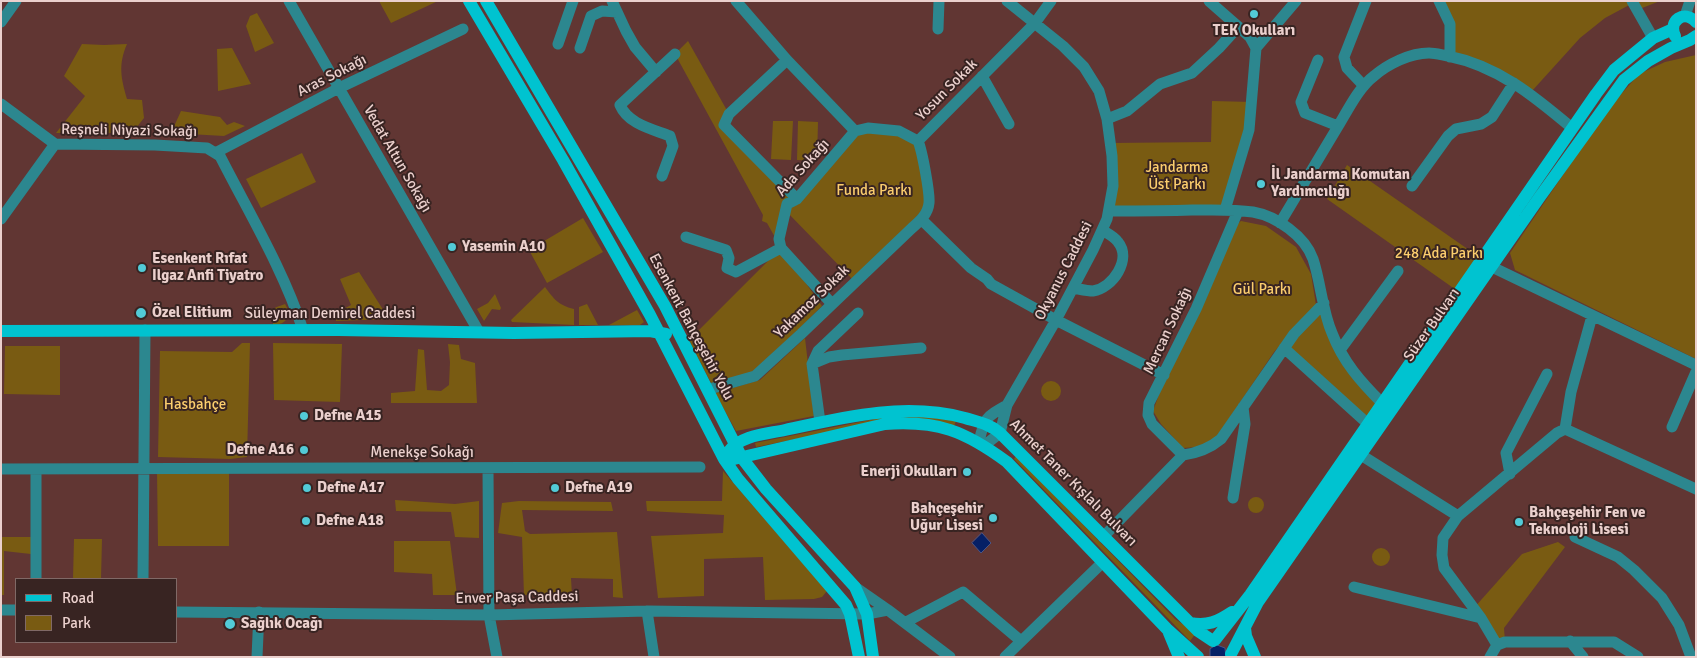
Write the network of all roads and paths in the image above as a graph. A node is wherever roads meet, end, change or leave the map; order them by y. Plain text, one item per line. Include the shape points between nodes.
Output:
1 (16, 1) edge
2 (289, 1) edge
3 (469, 1) edge
4 (486, 1) edge
5 (573, 1) edge
6 (612, 1) edge
7 (940, 1) edge
8 (1007, 1) edge
9 (1051, 1) edge
10 (1209, 1) edge
11 (1296, 1) edge
12 (1366, 1) edge
13 (1439, 1) edge
14 (1632, 1) edge
15 (1690, 1) edge
16 (736, 2) edge
17 (617, 12) junction
18 (1693, 18) edge
19 (1, 22) edge
20 (1035, 23) junction
21 (1238, 27) junction
22 (463, 29) dead end
23 (938, 29) dead end
24 (1673, 29) junction
25 (1653, 38) junction
26 (1692, 40) edge
27 (558, 44) dead end
28 (580, 48) dead end
29 (1256, 48) junction
30 (675, 54) dead end
31 (1450, 57) junction
32 (787, 60) junction
33 (1318, 60) dead end
34 (656, 72) junction
35 (982, 76) junction
36 (1514, 84) junction
37 (1364, 86) junction
38 (339, 88) junction
39 (1, 104) edge
40 (1107, 119) junction
41 (1009, 124) dead end
42 (1338, 126) junction
43 (1572, 128) junction
44 (855, 132) junction
45 (918, 141) junction
46 (55, 144) junction
47 (215, 153) junction
48 (662, 176) dead end
49 (1412, 186) dead end
50 (797, 198) junction
51 (1225, 210) junction
52 (1109, 211) junction
53 (1238, 211) junction
54 (1, 219) edge
55 (922, 220) junction
56 (1280, 223) junction
57 (1102, 230) junction
58 (686, 237) dead end
59 (781, 248) junction
60 (1482, 259) junction
61 (1492, 267) junction
62 (1398, 271) dead end
63 (1073, 288) junction
64 (1324, 303) junction
65 (832, 304) junction
66 (668, 312) junction
67 (858, 313) dead end
68 (1592, 316) junction
69 (1056, 320) junction
70 (145, 330) junction
71 (304, 330) junction
72 (1, 331) edge
73 (479, 332) junction
74 (659, 332) junction
75 (682, 341) junction
76 (921, 348) dead end
77 (1284, 348) junction
78 (1340, 350) junction
79 (812, 364) junction
80 (1696, 364) edge
81 (1696, 372) edge
82 (1547, 374) dead end
83 (1164, 375) junction
84 (713, 388) dead end
85 (1382, 403) junction
86 (1007, 405) junction
87 (1243, 407) junction
88 (820, 422) junction
89 (983, 423) junction
90 (1368, 424) junction
91 (1672, 428) dead end
92 (1565, 429) junction
93 (1000, 433) junction
94 (982, 444) junction
95 (734, 445) junction
96 (1183, 455) junction
97 (1361, 455) junction
98 (742, 458) junction
99 (724, 459) junction
100 (700, 467) dead end
101 (488, 468) junction
102 (1, 469) edge
103 (36, 469) junction
104 (144, 469) junction
105 (1510, 474) junction
106 (1696, 489) edge
107 (1233, 498) dead end
108 (1458, 516) junction
109 (1103, 537) junction
110 (1575, 537) dead end
111 (1103, 562) junction
112 (36, 578) edge
113 (143, 578) edge
114 (856, 587) junction
115 (1354, 588) dead end
116 (1238, 608) junction
117 (1, 610) edge
118 (15, 610) edge
119 (888, 610) junction
120 (647, 611) junction
121 (178, 612) edge
122 (259, 612) junction
123 (489, 614) junction
124 (858, 614) junction
125 (1481, 618) junction
126 (906, 622) junction
127 (1190, 623) junction
128 (1245, 628) junction
129 (1167, 629) junction
130 (1214, 640) junction
131 (1021, 641) junction
132 (1570, 641) junction
133 (1497, 646) junction
134 (1232, 656) edge
135 (257, 657) edge
136 (497, 657) edge
137 (654, 657) edge
138 (858, 657) edge
139 (873, 657) edge
140 (950, 657) edge
141 (1005, 657) edge
142 (1179, 657) edge
143 (1200, 657) edge
144 (1256, 657) edge
145 (1490, 657) edge
146 (1583, 657) edge
147 (1638, 657) edge
148 (1691, 657) edge

1 - 19 street
2 - 38 street, Vedat Altun Sokağı
3 - 74 main road, Esenkent Bahçeşehir Yolu
4 - 66 main road, Esenkent Bahçeşehir Yolu
5 - 27 street
6 - 17 street
7 - 23 street
8 - 20 street, Okyanus Caddesi
9 - 20 street, Yosun Sokak
10 - 21 street
11 - 29 street
12 - 37 street via 1344,57 1347,68
13 - 31 street via 1450,24
14 - 25 street
15 - 18 street
16 - 32 street
17 - 28 street via 602,11 591,16
17 - 34 street via 635,47
18 - 24 main road via 1676,21
20 - 35 street, Yosun Sokak
20 - 40 street, Okyanus Caddesi via 1084,67 1099,90
21 - 29 street via 1250,37
21 - 40 street via 1192,73 1160,84 1127,112
22 - 38 street, Aras Sokağı
24 - 25 main road, Süzer Bulvarı
24 - 26 main road via 1682,41
25 - 43 main road, Süzer Bulvarı via 1614,70
26 - 61 main road, Süzer Bulvarı via 1670,48 1624,80
29 - 51 street via 1249,130
30 - 34 street
31 - 36 street via 1481,66
31 - 37 street via 1430,53 1410,57 1372,76
32 - 44 street
32 - 50 street via 728,114 724,125
33 - 42 street via 1301,102 1305,112
34 - 48 street via 620,105 633,122 670,136 673,146
35 - 41 street
35 - 45 street, Yosun Sokak
36 - 43 street via 1534,96
36 - 49 street via 1492,117 1481,124 1456,129 1448,136
37 - 42 street
38 - 47 street, Aras Sokağı
38 - 73 street, Vedat Altun Sokağı
39 - 46 street
40 - 52 street, Okyanus Caddesi via 1113,186
42 - 56 street
43 - 60 main road, Süzer Bulvarı
44 - 45 street via 868,128 899,131
44 - 50 street, Ada Sokağı
45 - 55 street, Yosun Sokak via 922,149 929,203
46 - 47 street, Reşneli Niyazi Sokağı via 155,145 207,148
46 - 54 street, Reşneli Niyazi Sokağı
47 - 71 street, Reşneli Niyazi Sokağı via 220,156 278,267
50 - 59 street, Ada Sokağı via 787,204 779,239
51 - 52 street
51 - 53 street
52 - 57 street, Okyanus Caddesi
53 - 56 street via 1253,212
53 - 83 street, Mercan Sokağı
55 - 65 street, Yakamoz Sokak
55 - 69 street via 991,284
56 - 64 street via 1302,241 1313,258
57 - 63 street, Okyanus Caddesi
57 - 63 street via 1118,242 1123,253 1121,269 1108,284 1094,291
58 - 59 street via 726,250 729,258 727,268 736,272
59 - 65 street
60 - 61 street
60 - 85 main road, Süzer Bulvarı
61 - 68 street
61 - 97 main road, Süzer Bulvarı
62 - 78 street
63 - 69 street, Okyanus Caddesi
64 - 77 street
64 - 78 street
65 - 84 street, Yakamoz Sokak via 756,376
66 - 74 main road via 665,326
66 - 75 main road, Esenkent Bahçeşehir Yolu
67 - 79 street via 818,351
68 - 80 street
68 - 92 street via 1571,392
69 - 83 street
69 - 86 street, Okyanus Caddesi
70 - 71 main road, Süleyman Demirel Caddesi
70 - 72 main road, Süleyman Demirel Caddesi
70 - 104 street
71 - 73 main road, Süleyman Demirel Caddesi
73 - 74 main road, Süleyman Demirel Caddesi
74 - 75 main road
74 - 99 main road, Esenkent Bahçeşehir Yolu
75 - 95 main road, Esenkent Bahçeşehir Yolu
76 - 79 street via 842,355
77 - 87 street
77 - 90 street
78 - 85 street via 1360,381
79 - 88 street
81 - 91 street
82 - 105 street via 1506,453
83 - 96 street, Mercan Sokağı via 1149,403 1148,415 1152,424
85 - 90 main road, Süzer Bulvarı
86 - 89 street
86 - 93 street
87 - 96 street via 1221,439 1211,447
87 - 107 street via 1245,424
88 - 89 main road, Ahmet Taner Kışlalı Bulvarı via 864,414 923,410
88 - 95 main road, Ahmet Taner Kışlalı Bulvarı via 746,439
89 - 93 main road, Ahmet Taner Kışlalı Bulvarı
89 - 94 street
90 - 116 main road, Süzer Bulvarı
92 - 105 street
92 - 106 street
93 - 94 street
93 - 109 main road, Ahmet Taner Kışlalı Bulvarı
94 - 98 main road, Ahmet Taner Kışlalı Bulvarı via 936,426 910,422 885,424
94 - 111 main road, Ahmet Taner Kışlalı Bulvarı via 1007,462
95 - 98 main road, Esenkent Bahçeşehir Yolu
95 - 99 main road
96 - 109 street
97 - 108 street
97 - 128 main road, Süzer Bulvarı via 1258,602
98 - 99 main road, Ahmet Taner Kışlalı Bulvarı
98 - 114 main road, Esenkent Bahçeşehir Yolu via 766,489
99 - 124 main road, Esenkent Bahçeşehir Yolu via 846,605
100 - 101 street, Menekşe Sokağı
101 - 104 street, Menekşe Sokağı
101 - 123 street
102 - 103 street, Menekşe Sokağı
103 - 104 street, Menekşe Sokağı
103 - 112 street
104 - 113 street
105 - 108 street
108 - 125 street via 1444,538 1444,568
109 - 127 main road, Ahmet Taner Kışlalı Bulvarı
110 - 148 street via 1618,557 1662,598 1679,625
111 - 129 main road, Ahmet Taner Kışlalı Bulvarı
111 - 131 street
114 - 119 street
114 - 124 main road, Esenkent Bahçeşehir Yolu
115 - 125 street
116 - 127 main road via 1218,621 1202,625
116 - 130 main road, Süzer Bulvarı
117 - 118 street
119 - 124 street, Enver Paşa Caddesi
119 - 126 street
120 - 123 street, Enver Paşa Caddesi
120 - 124 street, Enver Paşa Caddesi
120 - 137 street
121 - 122 street, Enver Paşa Caddesi
122 - 123 street, Enver Paşa Caddesi
122 - 135 street
123 - 136 street
124 - 138 main road, Esenkent Bahçeşehir Yolu
124 - 139 main road, Esenkent Bahçeşehir Yolu
125 - 133 street
126 - 131 street via 963,592
126 - 140 street
127 - 130 main road, Ahmet Taner Kışlalı Bulvarı via 1198,632
128 - 134 main road, Süzer Bulvarı
128 - 144 main road
129 - 142 main road
129 - 143 main road, Ahmet Taner Kışlalı Bulvarı
130 - 134 main road, Ahmet Taner Kışlalı Bulvarı via 1225,643
130 - 143 main road, Süzer Bulvarı via 1203,648
131 - 141 street
132 - 133 street via 1505,642
132 - 146 street
132 - 147 street via 1614,642
133 - 145 street

